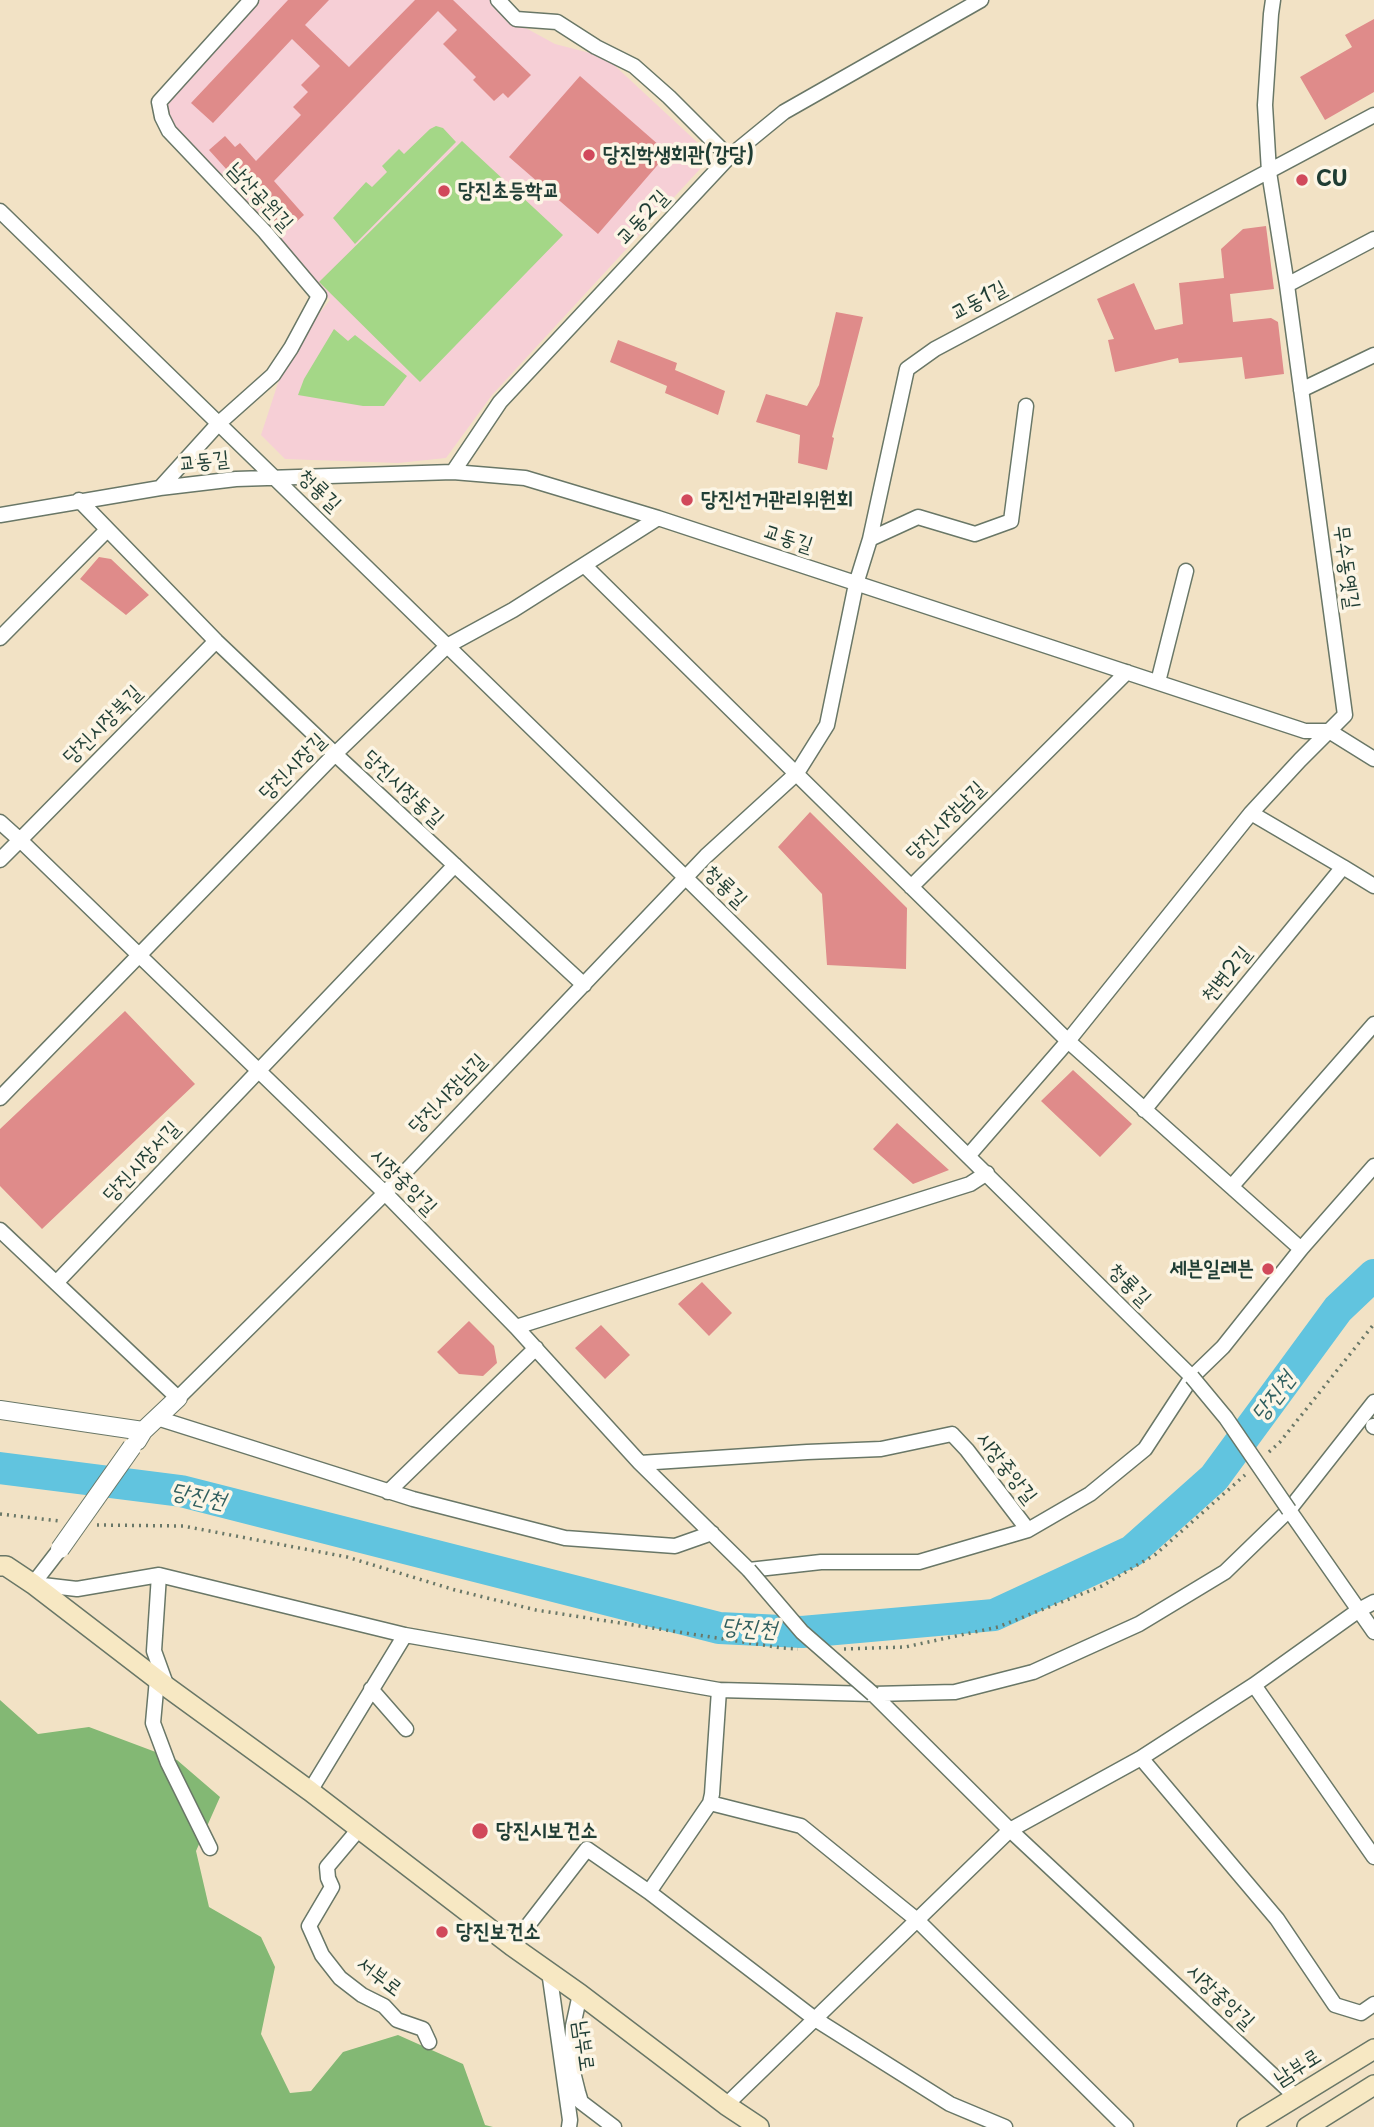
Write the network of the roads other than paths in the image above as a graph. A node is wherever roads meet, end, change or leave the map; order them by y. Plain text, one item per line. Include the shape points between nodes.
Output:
1 (251, 0) edge
2 (498, 0) edge
3 (981, 0) edge
4 (1273, 0) edge
5 (1374, 115) edge
6 (729, 157) junction
7 (1269, 172) junction
8 (0, 211) edge
9 (1374, 239) edge
10 (1287, 285) junction
11 (1374, 355) edge
12 (1301, 390) junction
13 (1026, 406) dead end
14 (218, 424) junction
15 (453, 472) junction
16 (276, 478) junction
17 (160, 488) junction
18 (79, 500) junction
19 (0, 515) edge
20 (658, 518) junction
21 (107, 530) junction
22 (870, 539) junction
23 (585, 566) junction
24 (1186, 571) dead end
25 (856, 584) junction
26 (0, 638) edge
27 (216, 640) junction
28 (447, 646) junction
29 (1127, 672) junction
30 (1158, 682) junction
31 (1329, 731) junction
32 (335, 754) junction
33 (1374, 759) edge
34 (797, 773) junction
35 (1251, 813) junction
36 (0, 821) edge
37 (20, 839) junction
38 (0, 860) edge
39 (455, 865) junction
40 (1343, 867) junction
41 (686, 878) junction
42 (1374, 886) edge
43 (911, 887) junction
44 (139, 953) junction
45 (584, 985) junction
46 (1374, 1024) edge
47 (1068, 1041) junction
48 (258, 1070) junction
49 (0, 1098) edge
50 (1144, 1110) junction
51 (969, 1155) junction
52 (1374, 1166) edge
53 (986, 1173) junction
54 (1231, 1186) junction
55 (385, 1193) junction
56 (0, 1230) edge
57 (1301, 1249) junction
58 (56, 1283) junction
59 (516, 1327) junction
60 (536, 1348) junction
61 (1192, 1377) junction
62 (178, 1398) junction
63 (1374, 1402) edge
64 (0, 1410) edge
65 (157, 1418) junction
66 (144, 1432) junction
67 (640, 1463) junction
68 (388, 1492) junction
69 (1289, 1510) junction
70 (1028, 1530) junction
71 (712, 1533) junction
72 (60, 1549) joint
73 (0, 1566) edge
74 (748, 1570) junction
75 (159, 1575) junction
76 (33, 1584) junction
77 (1374, 1602) edge
78 (1360, 1610) junction
79 (1374, 1632) edge
80 (405, 1634) junction
81 (162, 1683) junction
82 (1254, 1685) junction
83 (371, 1689) junction
84 (719, 1690) junction
85 (873, 1695) junction
86 (406, 1729) dead end
87 (1141, 1758) junction
88 (310, 1791) junction
89 (710, 1803) junction
90 (359, 1829) junction
91 (1010, 1830) junction
92 (210, 1848) dead end
93 (1374, 1857) edge
94 (649, 1892) junction
95 (917, 1920) junction
96 (512, 1946) junction
97 (550, 1971) junction
98 (580, 1994) junction
99 (1374, 2004) edge
100 (815, 2019) junction
101 (429, 2042) dead end
102 (1374, 2049) edge
103 (1374, 2085) edge
104 (1296, 2097) junction
105 (726, 2105) junction
106 (1319, 2124) edge
107 (569, 2127) edge
108 (614, 2127) edge
109 (759, 2127) edge
110 (1006, 2127) edge
111 (1125, 2127) edge
112 (1247, 2127) edge

1 - 14 street, 남산공원길 via 159,102 162,117 169,131 319,296 272,375
2 - 6 street via 516,19 556,22 634,66
3 - 6 street, 교동2길 via 784,112
4 - 7 street, 무수동옛길 via 1265,105
5 - 7 street, 교동1길
6 - 15 street, 교동2길 via 500,402
7 - 10 street, 무수동옛길
7 - 22 street, 교동1길 via 935,349 907,369
8 - 14 street, 청룡길
9 - 10 street
10 - 12 street, 무수동옛길
11 - 12 street
12 - 31 street, 무수동옛길 via 1345,715
13 - 22 street via 1011,521 975,534 918,517
14 - 16 street, 청룡길
14 - 17 street
15 - 16 street, 교동길
15 - 20 street, 교동길 via 525,478
16 - 17 street, 교동길
16 - 28 street, 청룡길
17 - 18 street, 교동길
18 - 19 street, 교동길
18 - 21 street, 당진시장동길
20 - 23 street, 당진시장길
20 - 25 street, 교동길
21 - 26 street
21 - 27 street, 당진시장동길
22 - 25 street, 교동1길
23 - 28 street, 당진시장길
23 - 34 street, 당진시장남길
24 - 30 street
25 - 29 street, 교동길
25 - 34 street, 당진시장남길 via 827,725
27 - 32 street, 당진시장동길
27 - 37 street, 당진시장북길
28 - 32 street, 당진시장길
28 - 41 street, 청룡길
29 - 30 street, 교동길
29 - 43 street, 당진시장남길
30 - 31 street, 교동길 via 1305,731
31 - 33 street, 교동길
31 - 35 street, 무수동옛길
32 - 39 street, 당진시장동길
32 - 44 street, 당진시장길
34 - 41 street, 당진시장남길
34 - 43 street, 당진시장남길
35 - 40 street
35 - 47 street, 무수동옛길
36 - 37 street
37 - 38 street, 당진시장북길
37 - 44 street
39 - 45 street, 당진시장동길
39 - 48 street
40 - 42 street
40 - 50 street, 천변2길
41 - 45 street, 당진시장남길
41 - 51 street, 청룡길
43 - 47 street
44 - 48 street, 시장중앙길
44 - 49 street, 당진시장길
45 - 55 street, 당진시장남길
46 - 54 street
47 - 50 street
47 - 51 street, 무수동옛길
48 - 55 street, 시장중앙길
48 - 58 street, 당진시장서길
50 - 54 street
51 - 53 street, 청룡길
52 - 57 street
53 - 59 street via 970,1184
53 - 61 street, 청룡길
54 - 57 street
55 - 59 street, 시장중앙길
55 - 62 street, 당진시장남길
56 - 58 street
57 - 61 street via 1223,1348
58 - 62 street
59 - 60 street, 시장중앙길
60 - 67 street, 시장중앙길
60 - 68 street
61 - 69 street, 청룡길, bridge
61 - 70 street, 시장중앙길 via 1145,1449 1090,1494
62 - 65 street, 당진시장남길
63 - 69 street
64 - 66 street
65 - 66 street, 당진시장남길
65 - 68 street
66 - 72 street, 당진시장남길, bridge
67 - 70 street, 시장중앙길 via 881,1449 952,1434
67 - 71 street, 시장중앙길
68 - 71 street via 565,1538 675,1546
69 - 78 street, 청룡길
69 - 85 street via 1225,1572 1139,1624 1033,1672 955,1692
70 - 74 street via 919,1562 821,1562
71 - 74 street, 시장중앙길
72 - 76 street
73 - 76 main road
74 - 85 street, 시장중앙길, bridge via 802,1632
75 - 76 street via 77,1589
75 - 80 street
75 - 81 street via 154,1651
76 - 81 main road
77 - 78 street
78 - 79 street, 청룡길
78 - 82 street
80 - 83 street
80 - 84 street
81 - 88 main road
81 - 92 street via 153,1723
82 - 87 street
82 - 93 street
83 - 86 street
83 - 88 street
84 - 85 street
84 - 89 street
85 - 91 street, 시장중앙길
87 - 91 street
87 - 99 street via 1277,1919 1335,2005 1361,2013
88 - 90 main road
89 - 94 street
89 - 95 street via 801,1826
90 - 96 main road
90 - 101 street, 서부로 via 327,1867 332,1888 309,1926 322,1955 340,1978 384,2006 397,2020 423,2029
91 - 95 street
91 - 104 street, 시장중앙길
94 - 96 street via 587,1849
94 - 100 street
95 - 100 street
95 - 111 street
96 - 97 main road
97 - 98 main road
97 - 107 street, 남부로
98 - 105 main road
98 - 108 street via 571,2064 578,2092 581,2102
100 - 105 street
100 - 110 street via 950,2104
102 - 104 main road, 남부로
103 - 106 main road
104 - 112 main road, 남부로
105 - 109 main road

